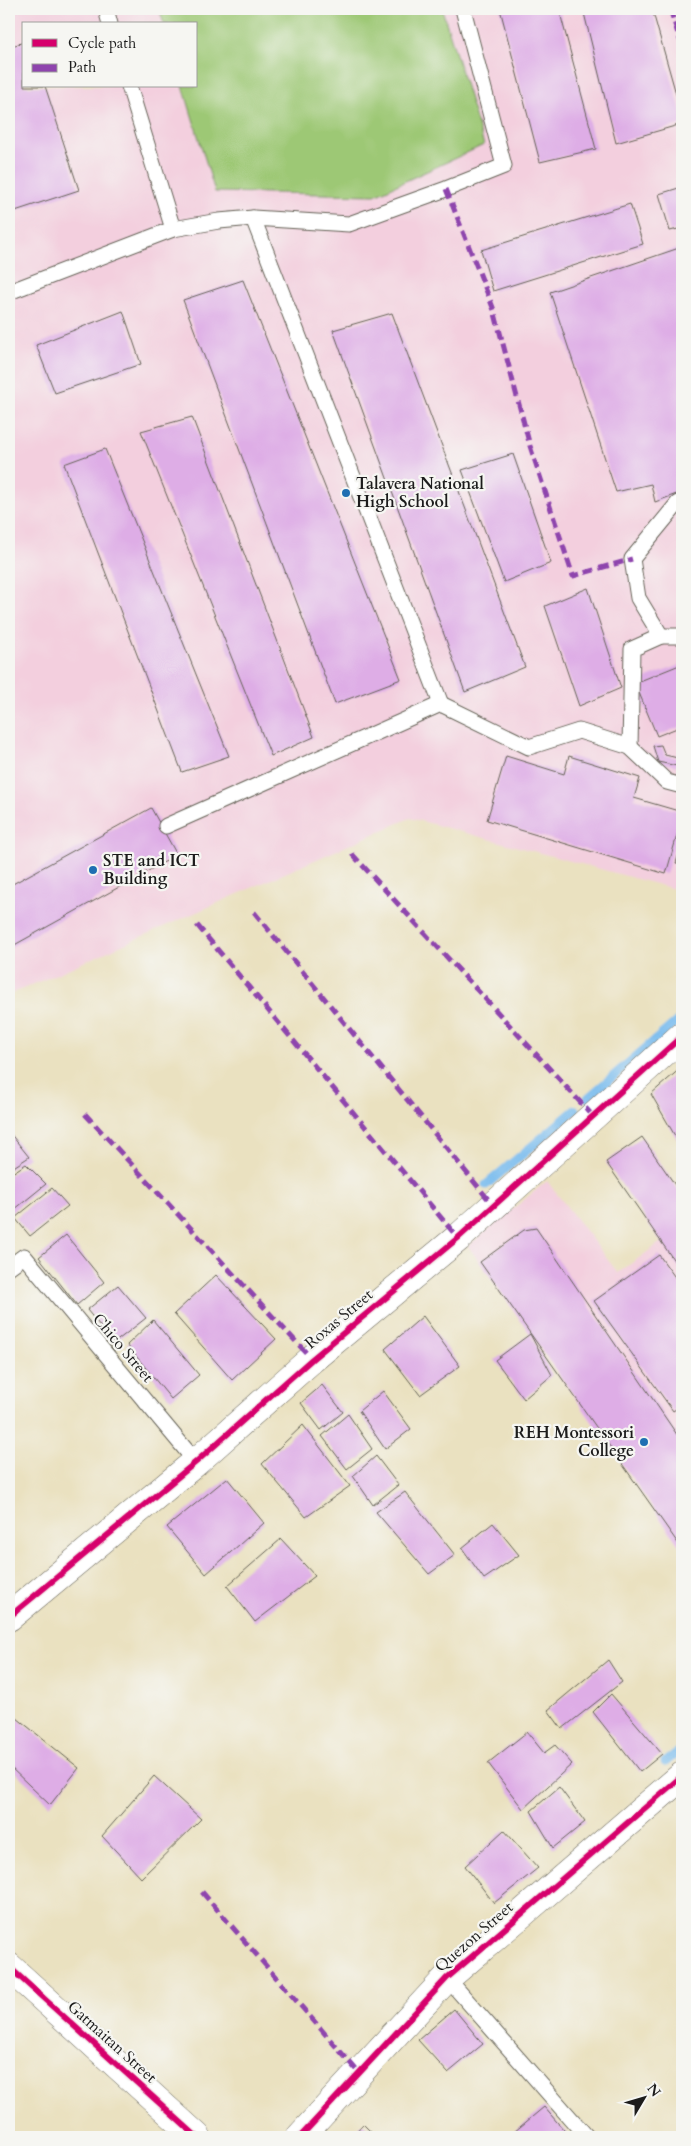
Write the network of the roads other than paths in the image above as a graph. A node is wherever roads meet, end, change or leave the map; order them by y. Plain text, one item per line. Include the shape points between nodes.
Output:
1 (106, 9) edge
2 (463, 9) edge
3 (109, 22) edge
4 (130, 88) edge
5 (253, 218) junction
6 (173, 229) junction
7 (9, 292) edge
8 (682, 502) edge
9 (661, 636) junction
10 (682, 636) edge
11 (441, 704) junction
12 (630, 747) junction
13 (682, 786) edge
14 (166, 826) dead end
15 (682, 1036) edge
16 (9, 1267) edge
17 (196, 1462) junction
18 (9, 1617) edge
19 (682, 1776) edge
20 (9, 1967) edge
21 (447, 1978) junction
22 (197, 2137) edge
23 (300, 2137) edge
24 (588, 2137) edge

1 - 3 lane
2 - 5 lane via 504,166 349,224
4 - 6 lane
5 - 6 lane
5 - 11 lane
6 - 7 lane
8 - 9 lane via 632,559 638,598
9 - 10 lane
9 - 12 lane via 632,650
11 - 12 lane via 529,747 579,731
11 - 14 lane
12 - 13 lane via 667,782
15 - 17 street, Roxas Street via 458,1238 312,1359
16 - 17 lane, Chico Street via 24,1256
17 - 18 street, Roxas Street
19 - 21 street, Quezon Street
20 - 22 street, Gatmaitan Street
21 - 23 street, Quezon Street
21 - 24 lane

